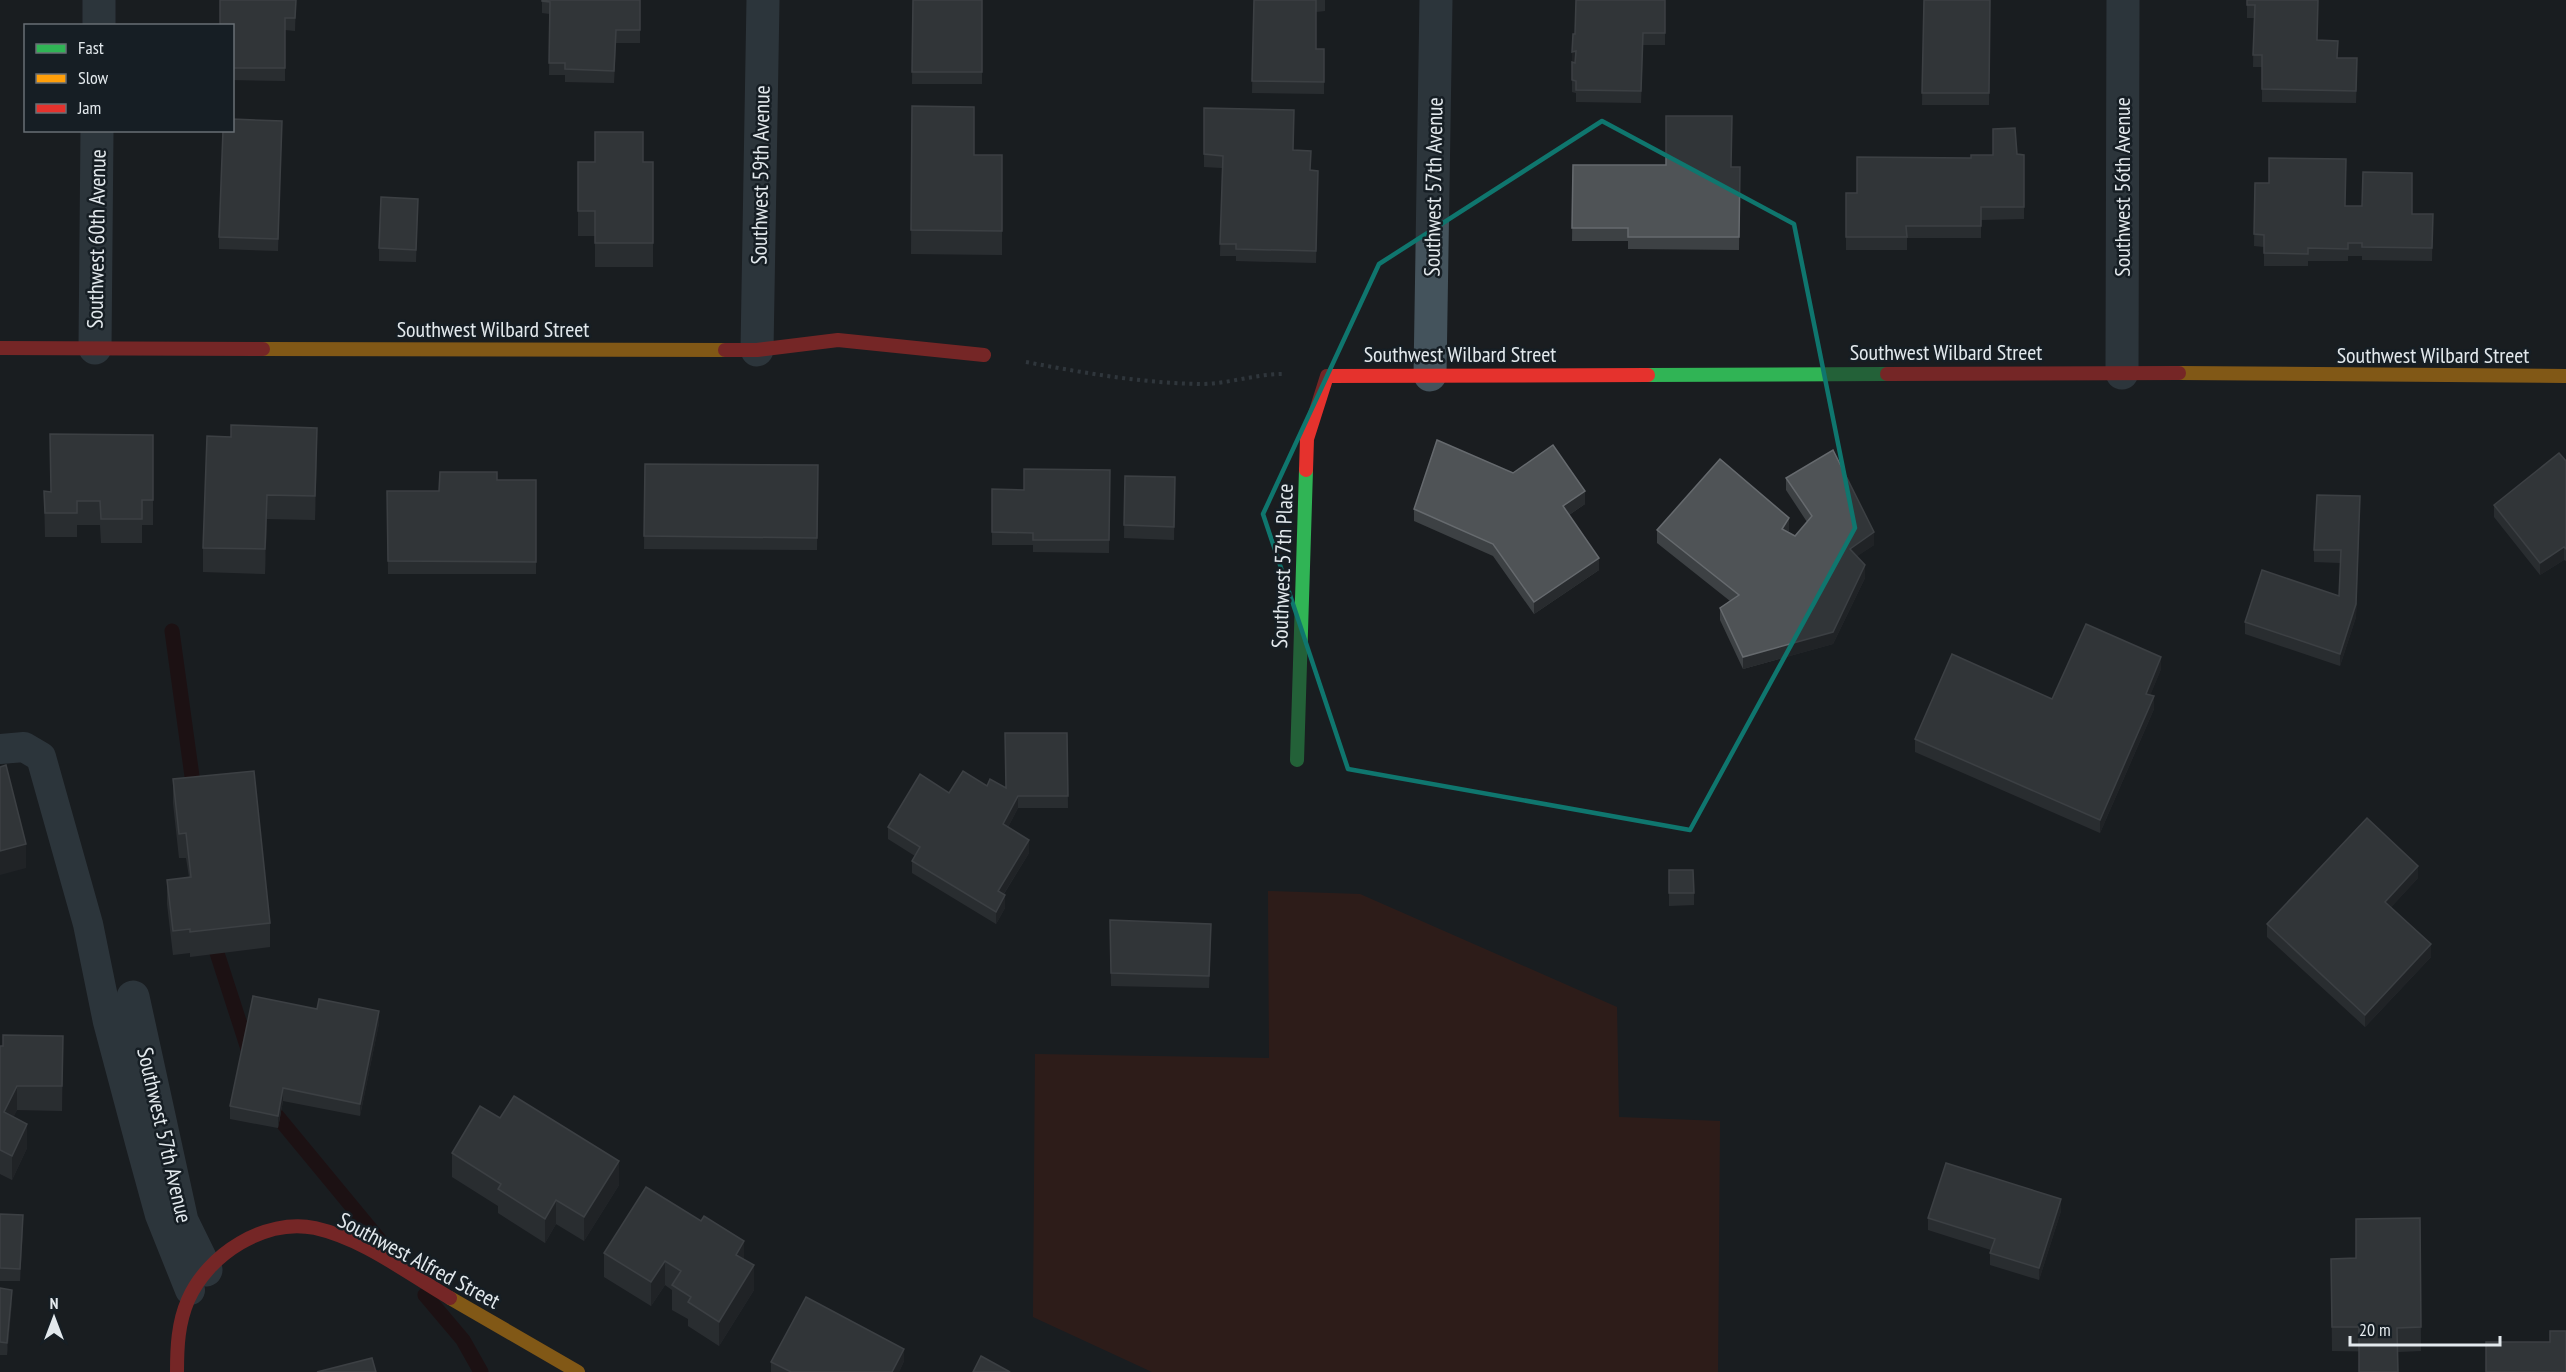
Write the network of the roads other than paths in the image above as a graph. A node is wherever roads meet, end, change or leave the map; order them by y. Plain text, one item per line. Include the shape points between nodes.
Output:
1 (99, 0) edge
2 (763, 0) edge
3 (1436, 0) edge
4 (2122, 0) edge
5 (99, 24) edge
6 (97, 132) edge
7 (0, 348) edge
8 (95, 348) junction
9 (758, 350) junction
10 (984, 355) road end
11 (2121, 373) junction
12 (1327, 375) joint
13 (1430, 375) junction
14 (2566, 376) edge
15 (0, 749) edge
16 (1297, 760) dead end
17 (133, 997) dead end
18 (198, 1280) junction
19 (177, 1372) edge
20 (578, 1372) edge

1 - 5 street
2 - 9 street, Southwest 59th Avenue
3 - 13 street, Southwest 57th Avenue
4 - 11 street, Southwest 56th Avenue
6 - 8 street, Southwest 60th Avenue
7 - 8 street, Southwest Wilbard Street
8 - 9 street, Southwest Wilbard Street
9 - 10 street, Southwest Wilbard Street via 838,340
11 - 13 street, Southwest Wilbard Street
11 - 14 street, Southwest Wilbard Street
12 - 13 street, Southwest Wilbard Street
12 - 16 street, Southwest 57th Place via 1307,439
15 - 18 lane via 24,747 41,757 88,924 108,1022 160,1215
17 - 18 street, Southwest 57th Avenue
18 - 19 street, Southwest Alfred Street via 180,1319
18 - 20 street, Southwest Alfred Street via 231,1247 269,1231 297,1226 332,1233

